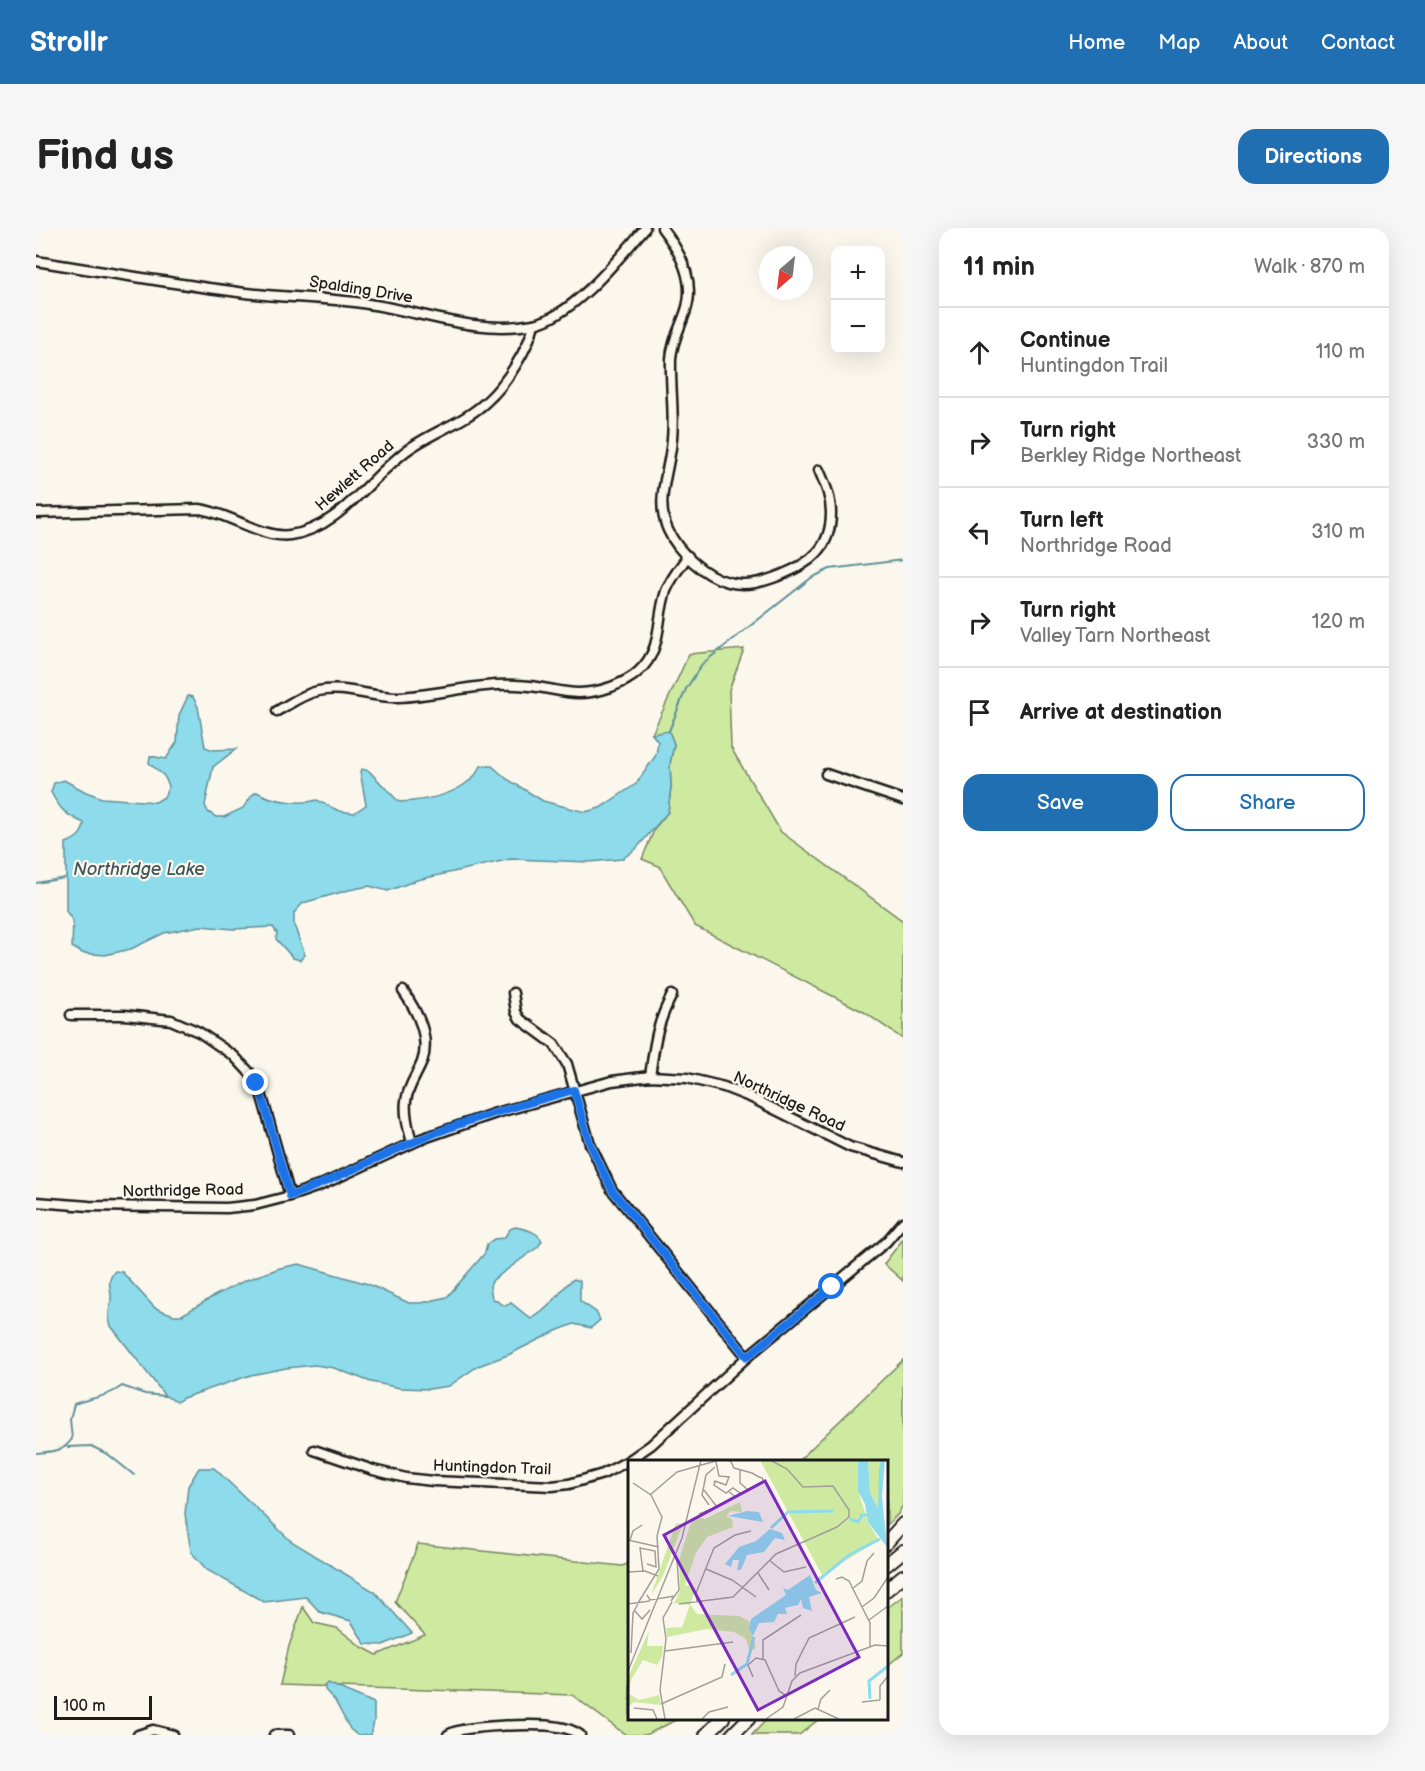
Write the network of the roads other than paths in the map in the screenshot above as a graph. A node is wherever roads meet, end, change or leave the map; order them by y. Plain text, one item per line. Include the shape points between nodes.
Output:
1 (645, 228) edge
2 (662, 228) edge
3 (36, 261) edge
4 (534, 324) junction
5 (819, 470) dead end
6 (36, 513) edge
7 (687, 556) junction
8 (277, 711) dead end
9 (826, 774) dead end
10 (903, 800) edge
11 (403, 991) dead end
12 (513, 993) dead end
13 (672, 995) dead end
14 (71, 1015) dead end
15 (650, 1076) junction
16 (574, 1090) junction
17 (412, 1143) junction
18 (903, 1162) edge
19 (290, 1196) junction
20 (36, 1202) edge
21 (903, 1222) edge
22 (747, 1357) junction
23 (314, 1450) dead end
24 (903, 1524) edge
25 (888, 1541) edge
26 (903, 1551) edge
27 (888, 1563) edge
28 (903, 1576) edge
29 (888, 1588) edge
30 (722, 1720) edge
31 (748, 1720) edge
32 (138, 1735) edge
33 (173, 1735) edge
34 (274, 1735) edge
35 (289, 1735) edge
36 (448, 1735) edge
37 (580, 1735) edge
38 (706, 1735) edge
39 (732, 1735) edge

1 - 4 street, Spalding Drive via 571,306
2 - 7 street via 679,252 688,282 687,306 672,354 674,425 662,502 668,530
3 - 4 street, Spalding Drive via 240,292 371,304 473,326
4 - 6 street, Hewlett Road via 521,354 487,401 407,450 333,518 304,533 272,535 220,513 199,509
5 - 7 street via 830,502 830,526 822,548 803,566 764,581 739,584 715,577
7 - 8 street via 666,591 659,638 652,654 638,672 619,684 581,694 519,685 398,697 328,689 306,695
9 - 10 street
11 - 17 street via 418,1015 425,1042 406,1101
12 - 16 street via 520,1019 548,1038 560,1052
13 - 15 street via 656,1031
14 - 19 street via 171,1020 200,1032 234,1056 261,1093
15 - 16 street, Northridge Road
15 - 18 street, Northridge Road via 687,1078 724,1087 850,1147
16 - 17 street, Northridge Road
16 - 22 street via 590,1144 612,1190
17 - 19 street, Northridge Road
19 - 20 street, Northridge Road via 226,1208
21 - 22 street, Huntingdon Trail via 886,1242
22 - 23 street, Huntingdon Trail via 643,1451 603,1474 569,1484 532,1486 406,1478
24 - 25 highway
26 - 27 highway
28 - 29 highway
30 - 38 highway
31 - 39 highway
32 - 33 street via 153,1730
34 - 35 street
36 - 37 street via 476,1728 546,1725

